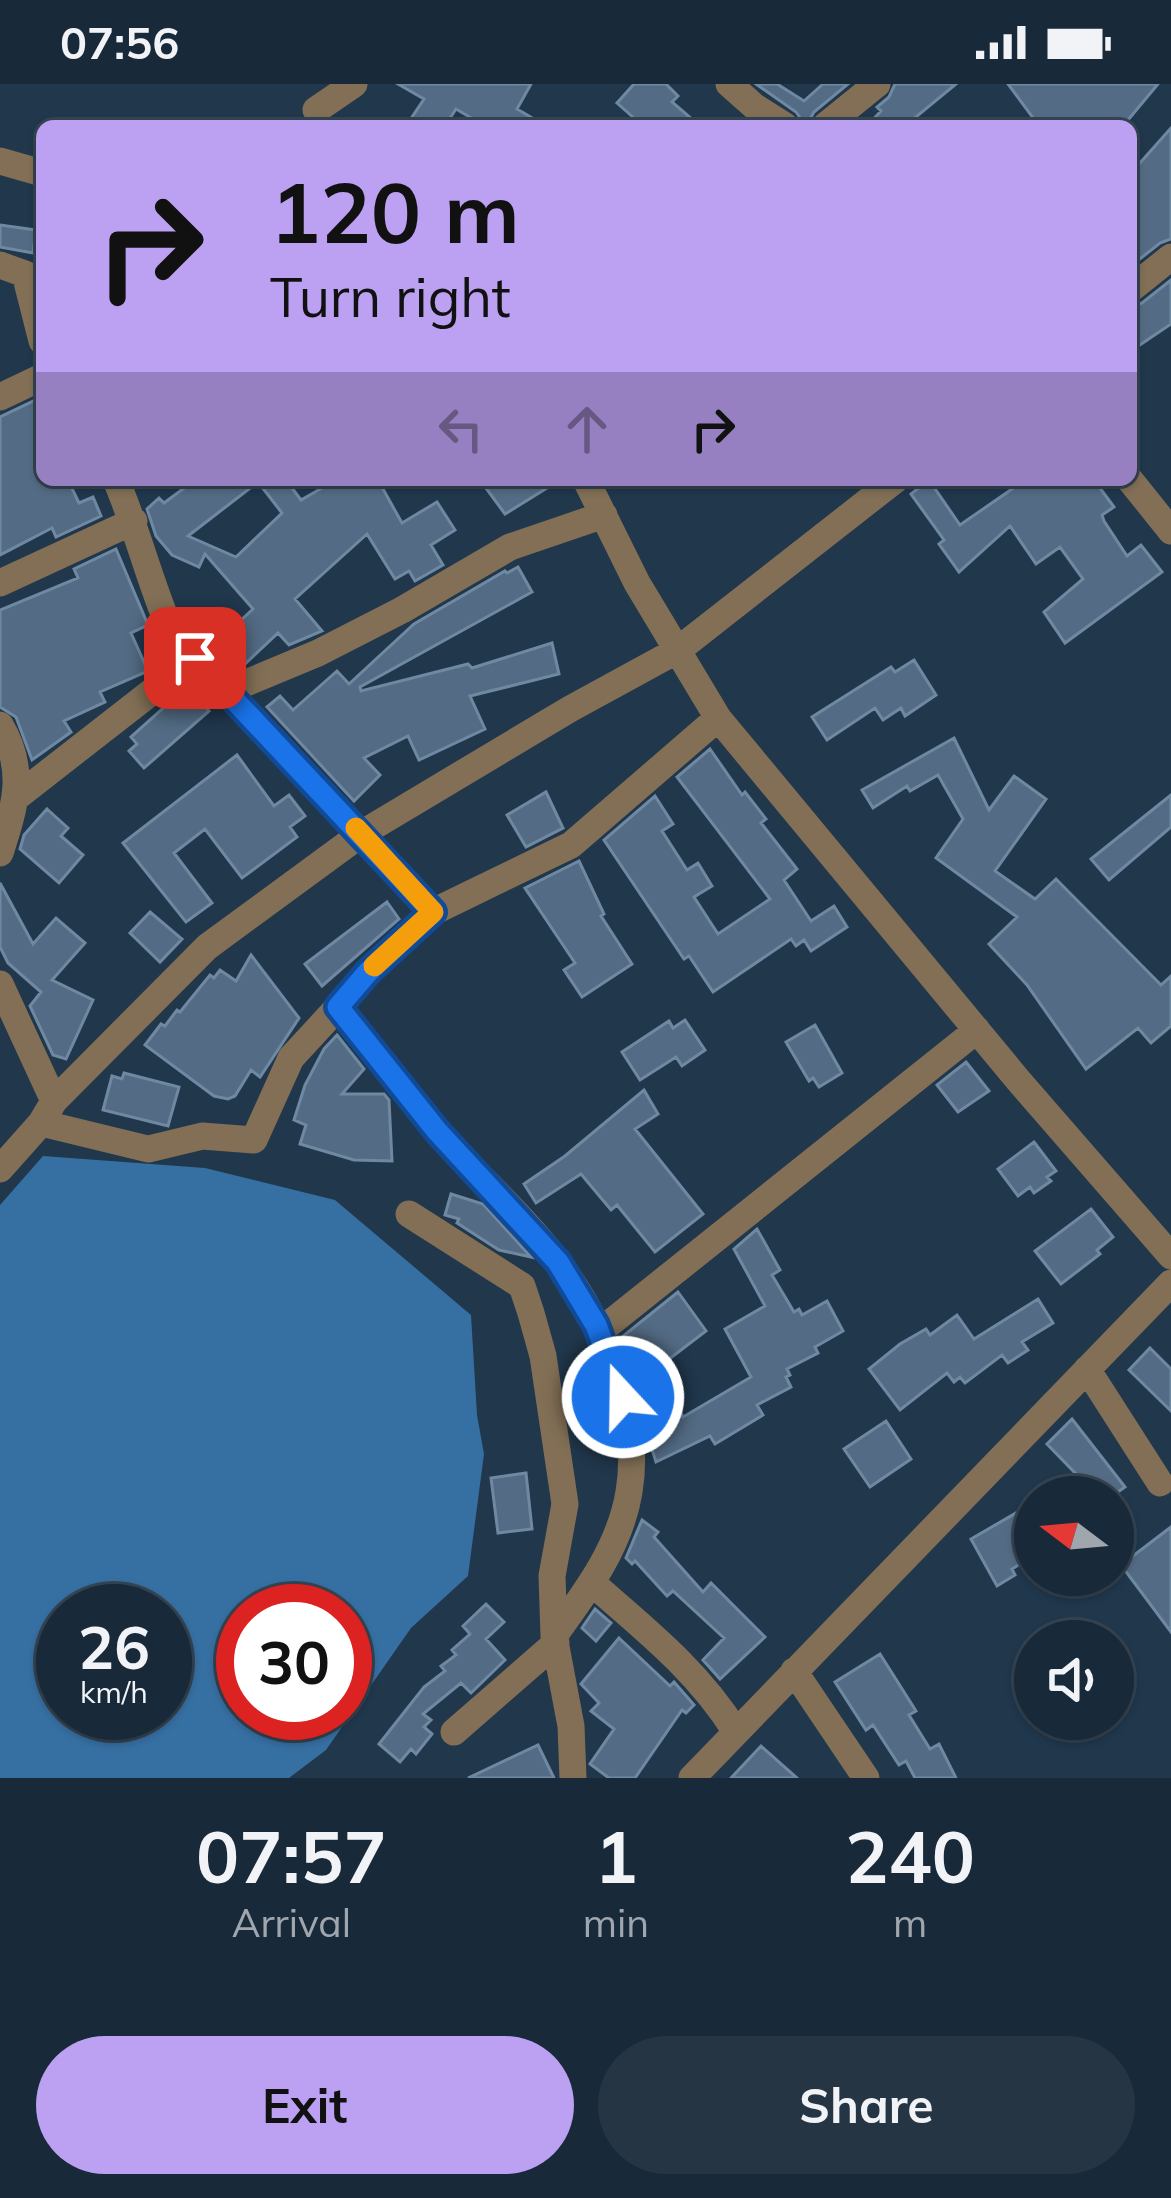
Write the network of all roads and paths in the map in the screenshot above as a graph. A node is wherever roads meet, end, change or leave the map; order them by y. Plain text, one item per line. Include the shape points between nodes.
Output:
1 (354, 84) edge
2 (729, 84) edge
3 (877, 84) edge
4 (316, 107) edge
5 (745, 117) edge
6 (832, 120) edge
7 (0, 161) edge
8 (36, 171) edge
9 (1171, 257) edge
10 (0, 266) edge
11 (1137, 284) edge
12 (36, 316) edge
13 (36, 380) edge
14 (0, 397) edge
15 (119, 486) edge
16 (589, 486) edge
17 (887, 486) edge
18 (1135, 486) edge
19 (604, 515) junction
20 (134, 521) junction
21 (1171, 531) edge
22 (0, 583) edge
23 (678, 650) junction
24 (195, 658) junction
25 (227, 692) junction
26 (718, 718) junction
27 (0, 725) edge
28 (18, 796) junction
29 (361, 834) junction
30 (0, 853) edge
31 (433, 912) junction
32 (0, 984) edge
33 (338, 1007) junction
34 (977, 1030) junction
35 (47, 1112) junction
36 (0, 1169) edge
37 (410, 1214) dead end
38 (1171, 1256) edge
39 (1171, 1283) edge
40 (599, 1332) junction
41 (1087, 1369) junction
42 (1160, 1483) dead end
43 (592, 1583) junction
44 (555, 1639) junction
45 (794, 1671) junction
46 (454, 1732) dead end
47 (736, 1732) junction
48 (573, 1778) edge
49 (692, 1778) edge
50 (866, 1778) edge

1 - 4 street
2 - 5 street
3 - 6 street
7 - 8 street
9 - 11 street
10 - 12 street via 26,274
13 - 14 street
15 - 20 street
16 - 19 street
17 - 23 street
18 - 21 street
19 - 23 street
19 - 25 street via 510,547 318,653
20 - 22 street
20 - 24 street via 170,629
23 - 26 street
23 - 29 street
24 - 25 street
24 - 28 street
25 - 29 street
26 - 31 street via 571,845
26 - 34 street
27 - 28 street via 18,768
28 - 30 street
29 - 31 street
29 - 35 street via 207,947
31 - 33 street
32 - 35 street
33 - 35 street via 291,1058 254,1140 202,1136 148,1149
33 - 40 street via 437,1131 558,1262
34 - 38 street
34 - 40 street
35 - 36 street
37 - 44 street via 522,1286 543,1356 565,1504 552,1576
39 - 41 street
40 - 43 street via 632,1451 618,1535
41 - 42 street
41 - 45 street
43 - 44 street
43 - 47 street via 681,1660
44 - 46 street
44 - 48 street
45 - 47 street
45 - 50 street
47 - 49 street

